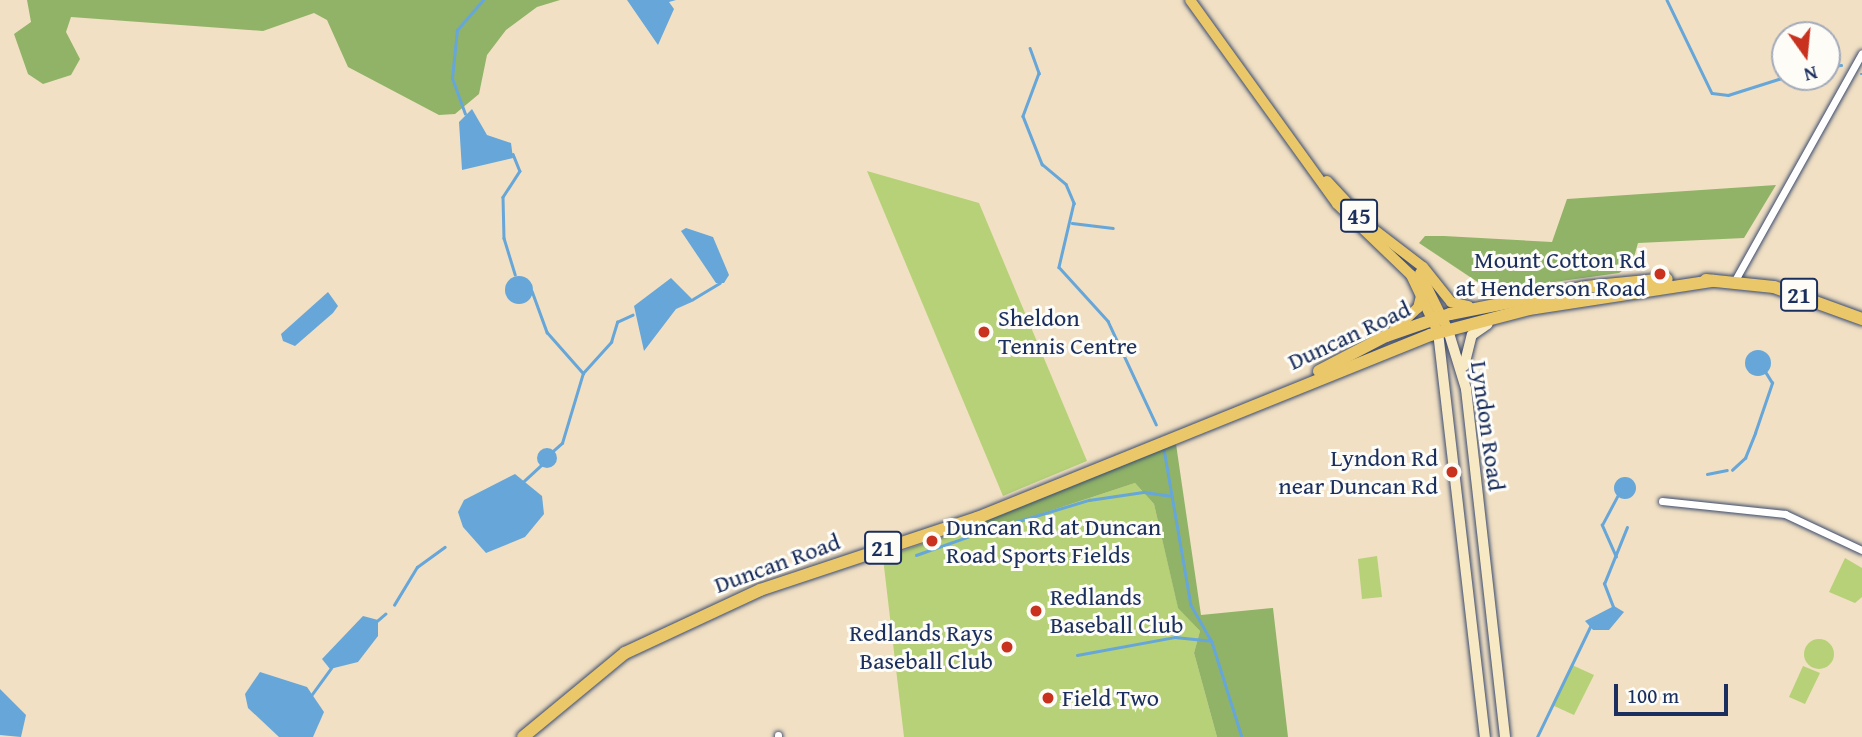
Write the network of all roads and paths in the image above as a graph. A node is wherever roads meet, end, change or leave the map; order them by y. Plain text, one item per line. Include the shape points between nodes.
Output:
1 (1190, 0) edge
2 (1862, 53) edge
3 (1297, 145) junction
4 (1318, 170) junction
5 (1713, 281) junction
6 (1616, 282) junction
7 (1734, 282) junction
8 (1422, 291) junction
9 (1583, 299) junction
10 (1438, 318) junction
11 (1862, 319) edge
12 (1443, 331) junction
13 (1386, 336) junction
14 (1466, 389) junction
15 (1266, 399) junction
16 (1475, 474) junction
17 (1456, 476) junction
18 (1662, 500) dead end
19 (1862, 550) edge
20 (523, 737) edge
21 (1485, 737) edge
22 (1505, 737) edge

1 - 3 main road, 45
2 - 7 street
3 - 4 main road, 45
3 - 8 main road, 45 via 1349,219 1405,267
4 - 6 main road, 45 via 1456,306
4 - 10 main road via 1359,222 1418,271
5 - 6 highway, 21
5 - 7 highway, 21
5 - 9 highway, 21
6 - 10 highway, Duncan Road / 21
7 - 11 highway, 21 via 1774,287
8 - 10 main road, 45
8 - 13 main road via 1418,308
9 - 12 highway, 21
9 - 14 main road via 1479,328 1465,355
10 - 12 main road, 45
10 - 13 highway, Duncan Road / 21
12 - 14 main road, Lyndon Road
12 - 15 highway, Duncan Road / 21
12 - 17 main road, Lyndon Road
13 - 15 highway, Duncan Road / 21
14 - 16 main road, Lyndon Road
15 - 20 highway, Duncan Road / 21 via 977,517 700,614 596,674
16 - 17 main road
16 - 22 main road, Lyndon Road
17 - 21 main road, Lyndon Road
18 - 19 street via 1785,514

